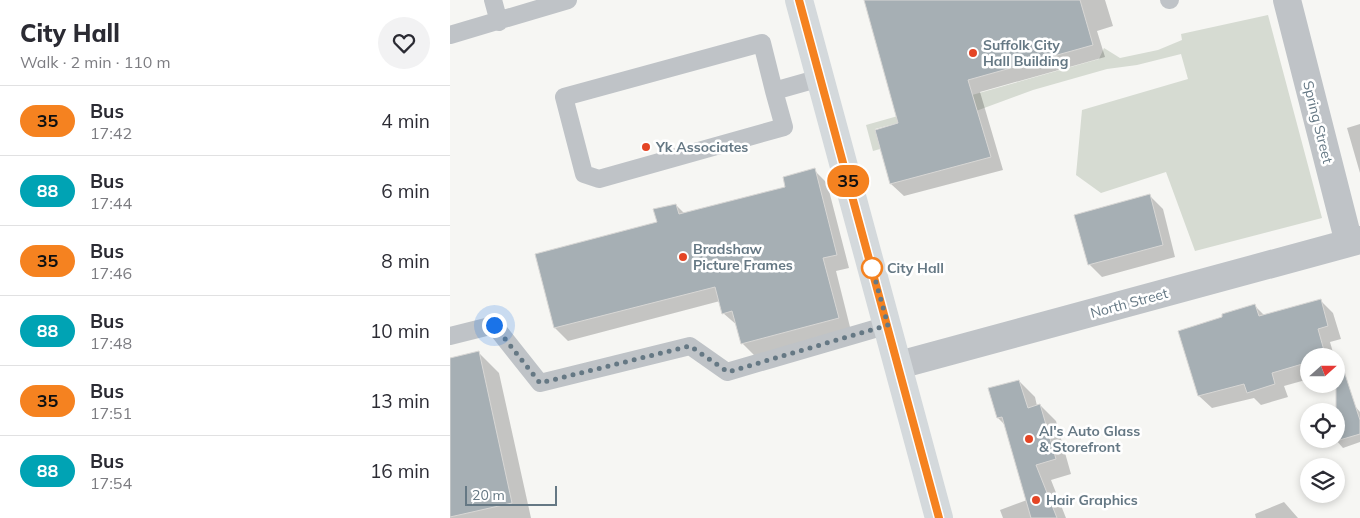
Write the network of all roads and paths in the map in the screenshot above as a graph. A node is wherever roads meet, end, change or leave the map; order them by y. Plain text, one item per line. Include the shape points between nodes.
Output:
1 (493, 0) edge
2 (568, 0) edge
3 (799, 0) edge
4 (1287, 0) edge
5 (499, 22) junction
6 (450, 35) edge
7 (820, 78) junction
8 (774, 91) junction
9 (1354, 242) edge
10 (888, 325) junction
11 (450, 336) edge
12 (898, 365) junction
13 (939, 518) edge

1 - 5 lane
2 - 5 lane
3 - 7 main road
4 - 9 street, Spring Street
5 - 6 lane
7 - 8 lane
7 - 10 main road
8 - 8 lane via 784,127 599,179 584,174 564,97 762,43
9 - 12 street, North Street
10 - 11 lane via 728,372 690,346 540,383 494,325
10 - 12 main road
12 - 13 main road

